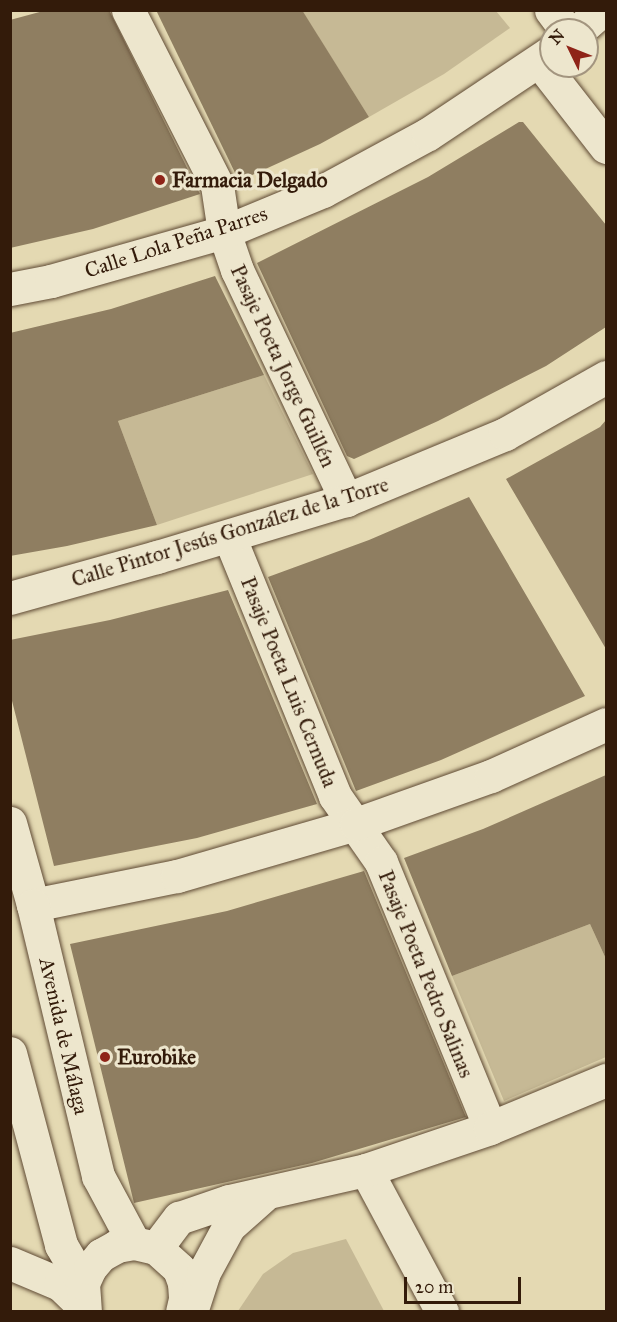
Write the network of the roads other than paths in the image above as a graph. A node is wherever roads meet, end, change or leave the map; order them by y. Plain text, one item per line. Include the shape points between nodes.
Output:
1 (128, 10) edge
2 (539, 60) edge
3 (560, 78) edge
4 (606, 147) edge
5 (224, 231) junction
6 (10, 289) edge
7 (606, 377) edge
8 (346, 500) junction
9 (229, 536) junction
10 (10, 598) edge
11 (606, 724) edge
12 (10, 823) edge
13 (356, 824) junction
14 (33, 905) junction
15 (10, 1053) edge
16 (606, 1080) edge
17 (490, 1128) junction
18 (366, 1170) junction
19 (268, 1192) junction
20 (145, 1246) junction
21 (10, 1263) edge
22 (84, 1300) edge
23 (183, 1311) edge
24 (191, 1311) edge
25 (442, 1311) edge

1 - 5 street, Pasaje Poeta Jorge Guillén via 217,185
2 - 5 street, Calle Lola Peña Parres via 428,134 386,157 323,191
3 - 4 street
5 - 6 street, Calle Lola Peña Parres via 51,281
5 - 8 street, Pasaje Poeta Jorge Guillén via 237,270
7 - 8 street, Calle Pintor Jesús González de la Torre via 506,434
8 - 9 street, Calle Pintor Jesús González de la Torre
9 - 10 street, Calle Pintor Jesús González de la Torre
9 - 13 street, Pasaje Poeta Luis Cernuda via 335,796
11 - 13 street via 491,776
12 - 14 street, Avenida de Málaga
13 - 14 street via 177,876
13 - 17 street, Pasaje Poeta Pedro Salinas via 381,862
14 - 20 street, Avenida de Málaga via 98,1176
15 - 22 street via 61,1245
16 - 17 street
17 - 18 street
18 - 19 street
18 - 25 street
19 - 20 street via 179,1218
19 - 24 street via 229,1226 203,1274
20 - 22 street via 117,1246 101,1255 90,1268
20 - 23 street, Avenida de Málaga via 169,1257 178,1269 185,1291
21 - 22 street via 60,1284

